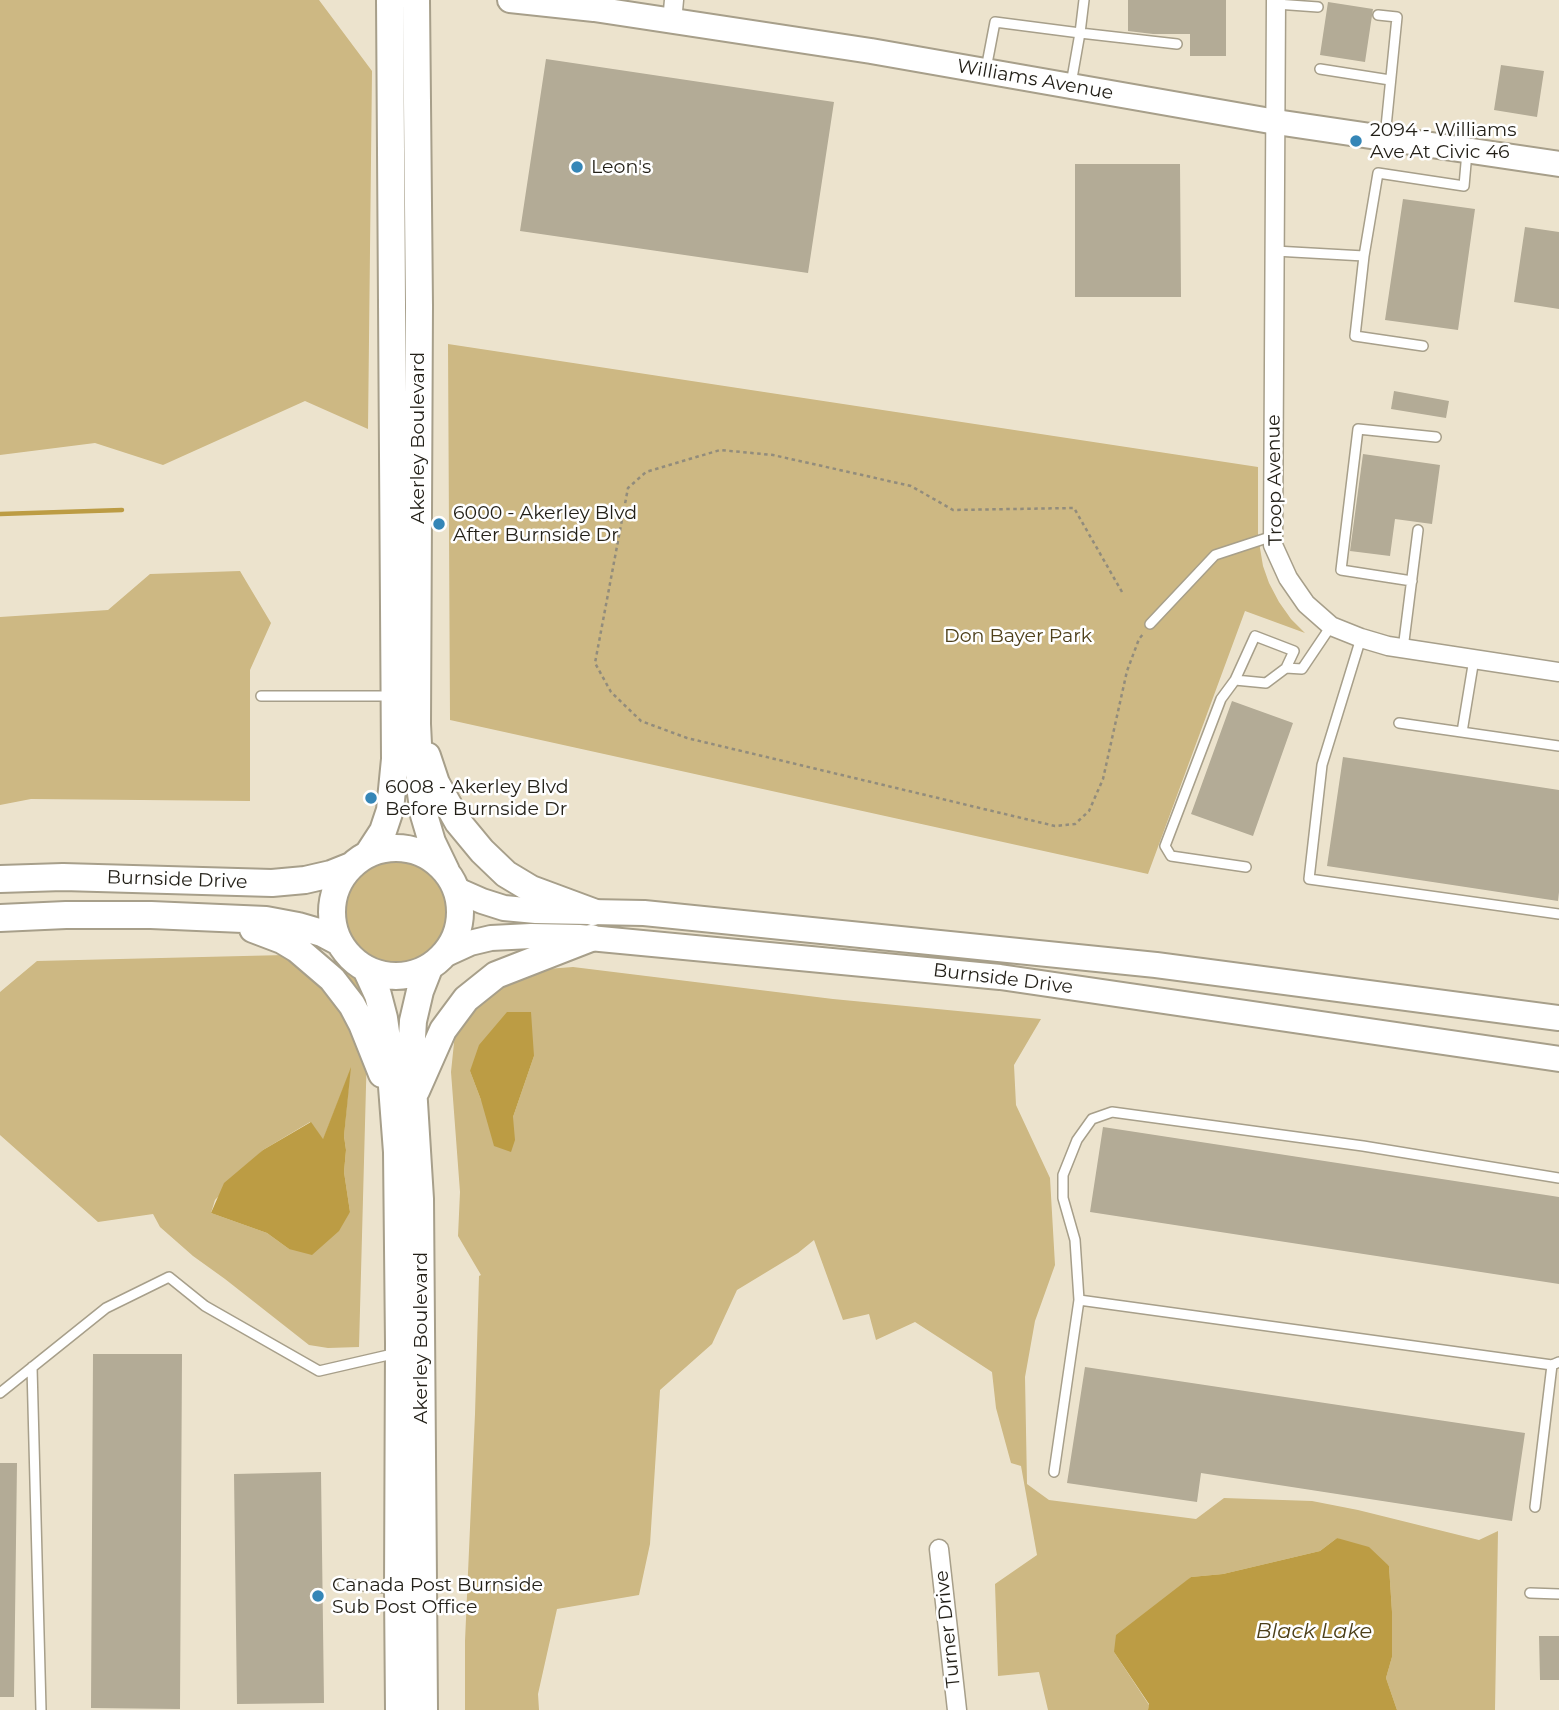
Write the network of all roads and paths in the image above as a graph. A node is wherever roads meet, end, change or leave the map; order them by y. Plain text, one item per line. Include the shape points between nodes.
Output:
1 (390, 0) edge
2 (416, 0) edge
3 (510, 0) edge
4 (1084, 0) edge
5 (1276, 2) edge
6 (594, 4) edge
7 (1318, 7) dead end
8 (673, 11) edge
9 (1378, 15) dead end
10 (1080, 33) junction
11 (1177, 44) dead end
12 (1320, 69) dead end
13 (985, 71) junction
14 (1390, 80) junction
15 (1070, 86) junction
16 (1276, 122) junction
17 (1385, 138) junction
18 (1467, 150) junction
19 (1559, 164) edge
20 (1275, 251) junction
21 (1364, 256) junction
22 (1423, 346) dead end
23 (1436, 437) dead end
24 (1418, 530) dead end
25 (1273, 536) junction
26 (1412, 581) junction
27 (1122, 592) dead end
28 (1150, 625) joint
29 (1331, 626) junction
30 (1361, 638) junction
31 (1403, 649) junction
32 (1474, 659) junction
33 (1286, 668) junction
34 (1559, 672) edge
35 (1235, 680) junction
36 (261, 695) dead end
37 (394, 696) junction
38 (1399, 723) dead end
39 (417, 724) junction
40 (1462, 732) junction
41 (1559, 746) edge
42 (359, 860) junction
43 (1246, 867) dead end
44 (0, 879) edge
45 (451, 880) junction
46 (1559, 914) edge
47 (0, 918) edge
48 (225, 918) junction
49 (592, 925) junction
50 (338, 942) junction
51 (437, 961) junction
52 (367, 971) junction
53 (1559, 1018) edge
54 (1559, 1059) edge
55 (403, 1098) junction
56 (1559, 1178) edge
57 (1079, 1300) junction
58 (399, 1352) junction
59 (1555, 1363) edge
60 (32, 1367) junction
61 (0, 1393) edge
62 (1054, 1472) dead end
63 (1535, 1507) dead end
64 (939, 1549) dead end
65 (343, 1584) dead end
66 (410, 1589) junction
67 (1530, 1593) dead end
68 (1559, 1594) edge
69 (41, 1710) edge
70 (399, 1710) edge
71 (424, 1710) edge
72 (957, 1710) edge

1 - 37 main road, Akerley Boulevard
2 - 39 main road, Akerley Boulevard
3 - 6 main road, Williams Avenue
4 - 10 lane
5 - 7 lane
5 - 16 street, Troop Avenue
6 - 8 main road, Williams Avenue
8 - 13 main road, Williams Avenue
9 - 14 lane via 1397,17
10 - 11 lane
10 - 13 lane via 995,22
10 - 15 lane
12 - 14 lane
13 - 15 main road, Williams Avenue
14 - 17 lane
15 - 16 main road, Williams Avenue
16 - 17 main road, Williams Avenue
16 - 20 street, Troop Avenue
17 - 18 main road, Williams Avenue
18 - 19 main road, Williams Avenue
18 - 21 lane via 1464,186 1378,173
20 - 21 lane
20 - 25 street, Troop Avenue
21 - 22 lane via 1355,336
23 - 26 lane via 1358,429 1341,570
24 - 26 lane
25 - 28 lane via 1215,555
25 - 29 street, Troop Avenue via 1288,578 1306,604
26 - 31 lane
27 - 28 path via 1074,508 953,510 911,486 773,455 720,450 646,472 628,488 595,663 611,692 641,721 687,738 1055,826 1075,824 1089,811 1103,779 1126,671
29 - 30 street, Troop Avenue
29 - 33 lane via 1302,669
30 - 31 street, Troop Avenue
30 - 46 lane via 1322,765 1309,879
31 - 32 street, Troop Avenue
32 - 34 street, Troop Avenue
32 - 40 lane
33 - 35 lane via 1266,683
33 - 35 lane via 1294,651 1255,636
35 - 43 lane via 1221,699 1165,846 1171,856
36 - 37 lane
37 - 42 main road, Akerley Boulevard via 390,810 383,831
38 - 40 lane
39 - 45 main road, Akerley Boulevard via 424,815
39 - 49 main road via 436,783 458,822 482,851 506,874
40 - 41 lane
42 - 44 main road, Burnside Drive via 331,874 272,883
42 - 45 main road via 387,848 408,849 429,856
42 - 50 main road via 339,882 332,902
45 - 49 main road, Burnside Drive via 482,901
45 - 51 main road via 461,912 457,934
47 - 48 main road, Burnside Drive
48 - 50 main road, Burnside Drive via 298,926
48 - 55 main road via 289,945 332,979 352,1005
49 - 51 main road, Burnside Drive via 491,938 470,943
49 - 53 main road, Burnside Drive via 644,913 1156,965
49 - 54 main road, Burnside Drive via 1000,976
49 - 55 main road via 496,975 466,999
50 - 52 main road
51 - 52 main road via 408,976
51 - 55 main road, Akerley Boulevard via 420,991
52 - 55 main road, Akerley Boulevard via 378,995 390,1060
55 - 58 main road, Akerley Boulevard via 397,1152
55 - 66 main road, Akerley Boulevard via 420,1199
56 - 57 lane via 1112,1112 1093,1119 1077,1140 1063,1175 1063,1198 1075,1240
57 - 59 lane
57 - 62 lane
58 - 60 lane via 319,1371 205,1306 169,1277 106,1308
58 - 66 main road, Akerley Boulevard
59 - 63 lane
60 - 61 lane
60 - 69 lane
64 - 72 street, Turner Drive
65 - 66 lane
66 - 70 main road, Akerley Boulevard
66 - 71 main road, Akerley Boulevard
67 - 68 lane

